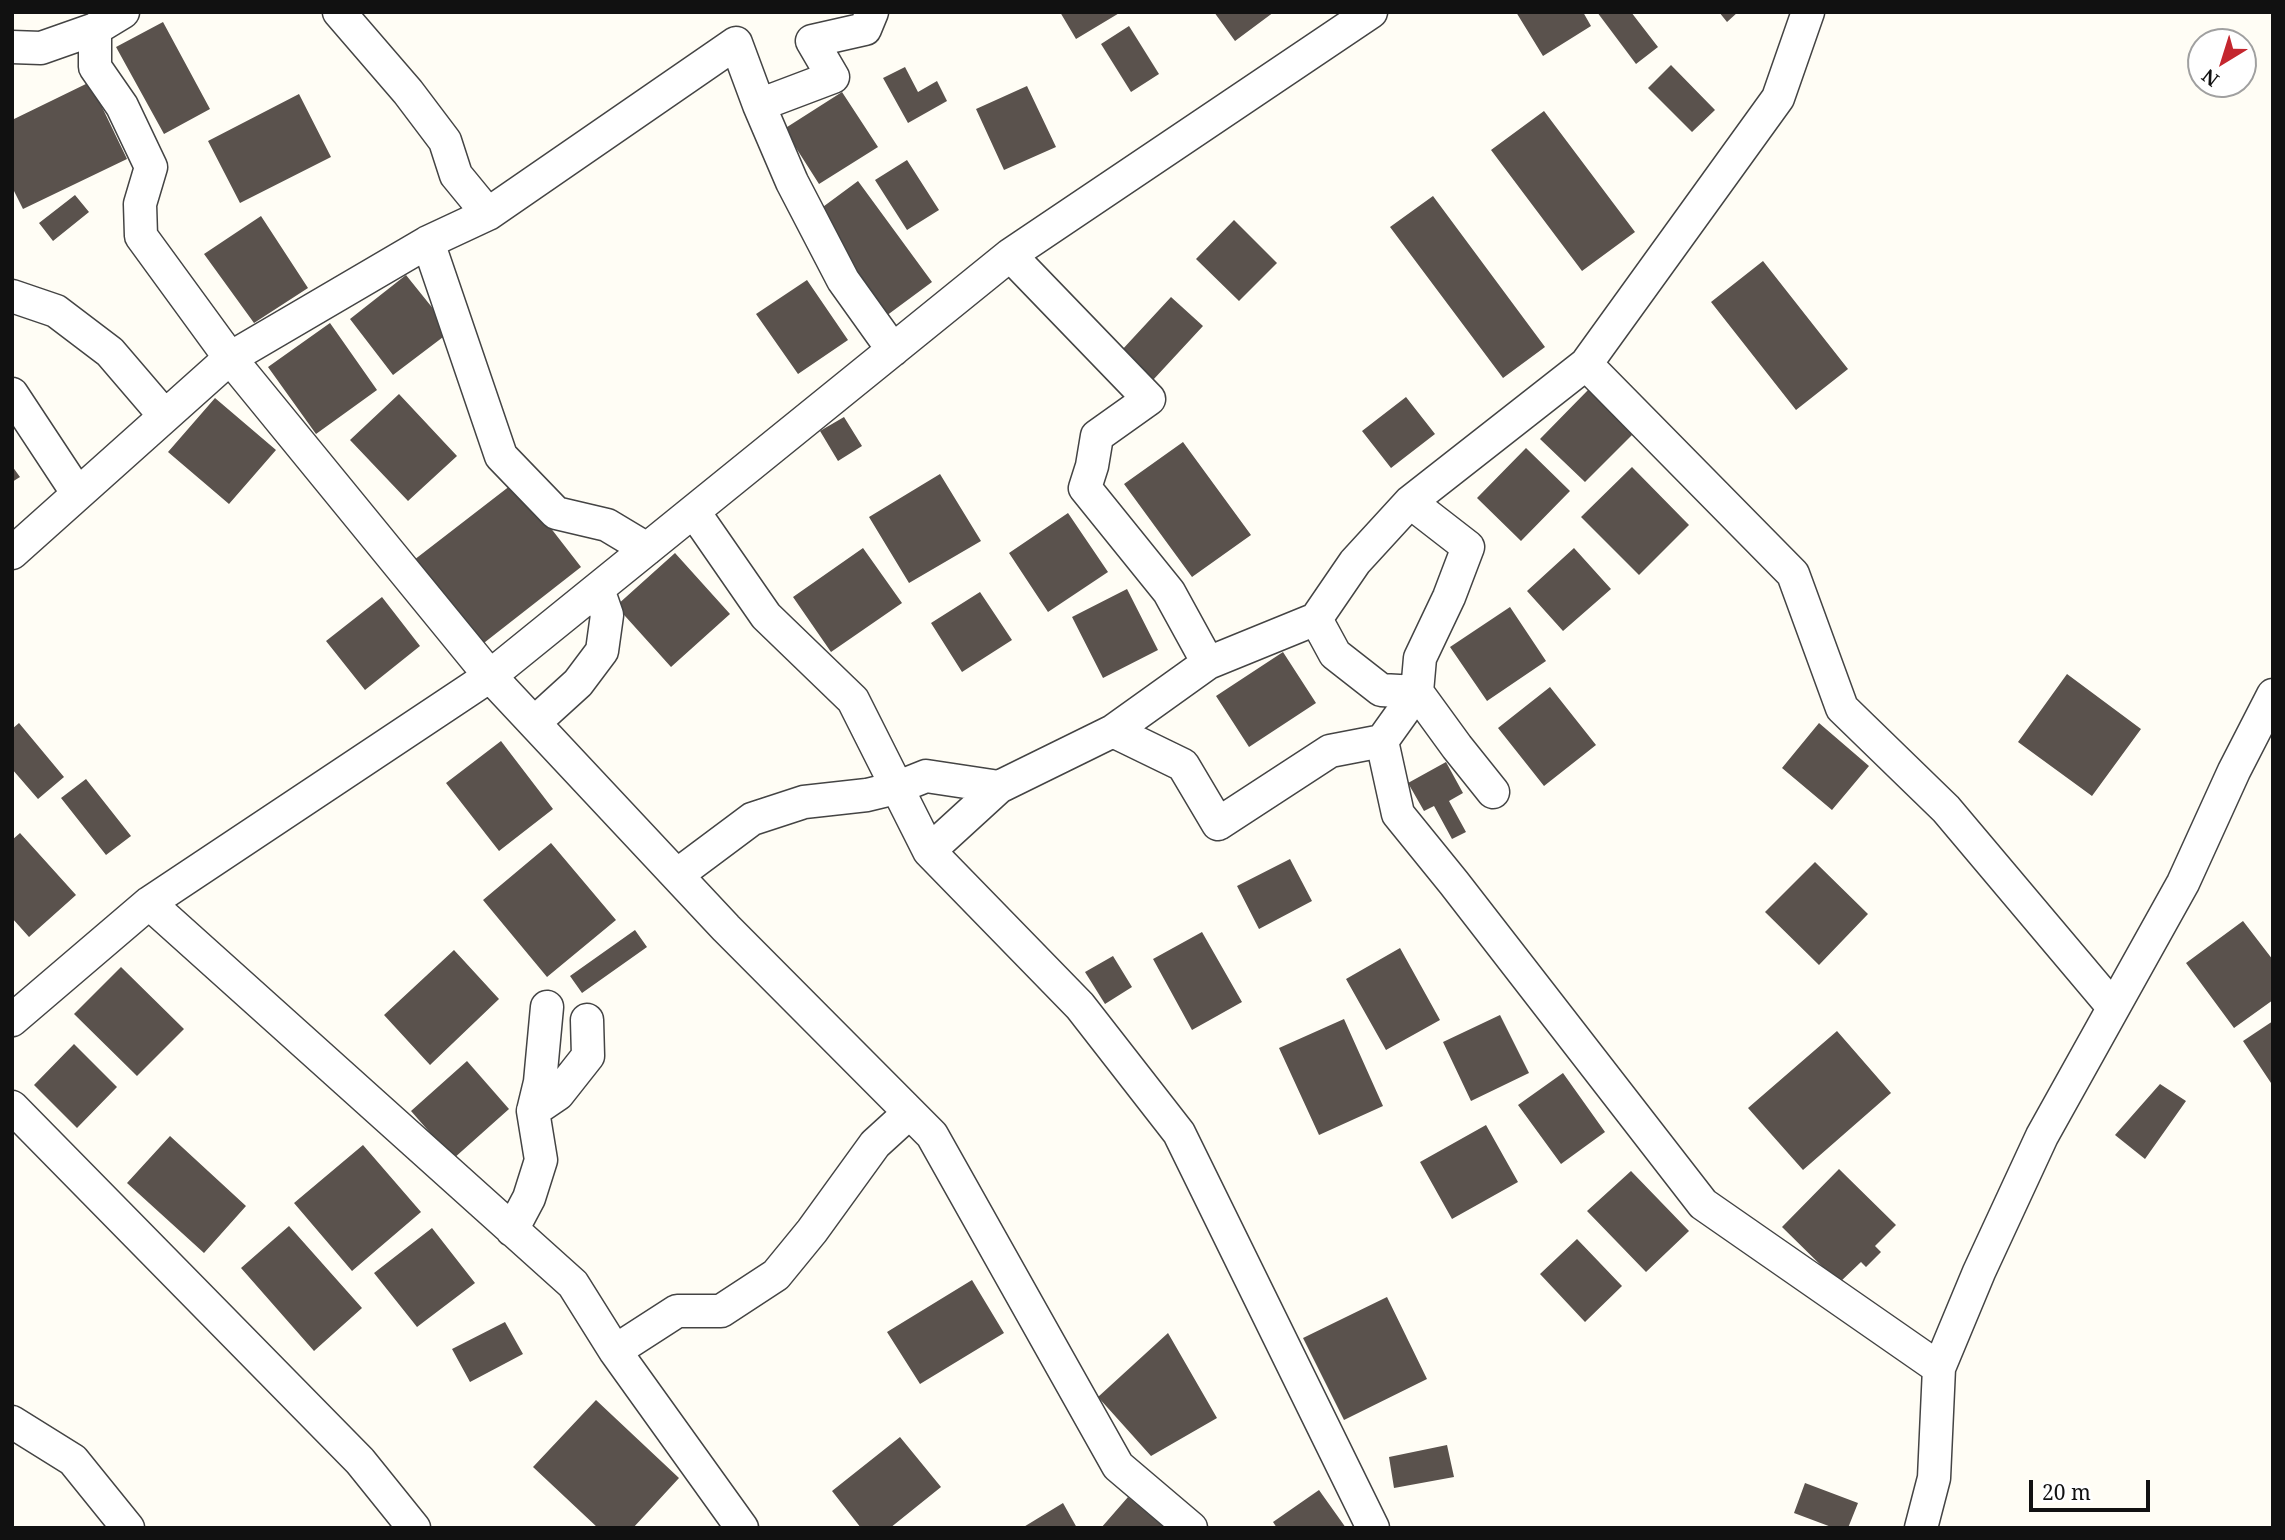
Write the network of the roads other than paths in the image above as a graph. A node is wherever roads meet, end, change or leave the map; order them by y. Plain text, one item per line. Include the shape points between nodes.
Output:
1 (124, 12) edge
2 (339, 12) edge
3 (872, 12) edge
4 (1371, 12) edge
5 (1808, 12) edge
6 (95, 29) junction
7 (12, 47) edge
8 (759, 106) junction
9 (488, 214) junction
10 (428, 242) junction
11 (1010, 255) junction
12 (12, 296) edge
13 (893, 350) junction
14 (230, 358) junction
15 (1586, 364) junction
16 (12, 394) edge
17 (164, 415) junction
18 (78, 494) junction
19 (1410, 502) junction
20 (694, 512) junction
21 (647, 549) junction
22 (12, 553) edge
23 (598, 589) junction
24 (1316, 619) junction
25 (1208, 663) junction
26 (490, 676) junction
27 (1417, 692) junction
28 (2273, 695) edge
29 (534, 723) junction
30 (1113, 732) junction
31 (1382, 741) junction
32 (897, 788) junction
33 (999, 788) junction
34 (1493, 792) dead end
35 (929, 851) junction
36 (677, 874) junction
37 (149, 903) junction
38 (547, 1007) dead end
39 (2113, 1007) junction
40 (12, 1020) edge
41 (587, 1020) dead end
42 (12, 1107) edge
43 (533, 1111) junction
44 (909, 1112) junction
45 (512, 1230) junction
46 (615, 1352) junction
47 (1939, 1368) junction
48 (12, 1422) edge
49 (128, 1528) edge
50 (414, 1528) edge
51 (743, 1528) edge
52 (1191, 1528) edge
53 (1373, 1528) edge
54 (1921, 1528) edge

1 - 6 street
2 - 9 street via 445,141 456,175
3 - 8 street via 864,29 812,41 833,77
4 - 11 street
5 - 15 street via 1778,98
6 - 7 street via 41,48
6 - 14 street via 94,67 121,106 151,167 140,204 141,236
8 - 9 street via 736,43
8 - 13 street via 843,281
9 - 10 street
10 - 14 street
10 - 21 street via 501,456 556,513 607,525
11 - 13 street
11 - 25 street via 1149,398 1097,436 1085,488 1169,592
12 - 17 street via 56,311 110,352
13 - 20 street
14 - 17 street
14 - 26 street
15 - 19 street
15 - 39 street via 1793,574 1842,708 1947,809
16 - 18 street
17 - 18 street
18 - 22 street
19 - 24 street via 1355,562
19 - 27 street via 1468,547 1420,658
20 - 21 street
20 - 32 street via 766,616 853,700
21 - 23 street
23 - 26 street
23 - 29 street via 607,615 602,652 578,683
24 - 25 street
24 - 27 street via 1335,654 1381,690
25 - 30 street
26 - 29 street
26 - 37 street
27 - 31 street
27 - 34 street
28 - 39 street via 2183,883
29 - 36 street
30 - 31 street via 1183,765 1218,824 1330,751
30 - 33 street
31 - 47 street via 1398,814 1703,1204
32 - 33 street via 926,776
32 - 35 street
32 - 36 street via 804,802 752,819
33 - 35 street
35 - 53 street via 1080,1006 1179,1133
36 - 44 street
37 - 40 street
37 - 45 street
38 - 43 street
39 - 47 street via 2042,1136
41 - 43 street via 588,1056 558,1094
42 - 50 street via 360,1461
43 - 45 street via 541,1160
44 - 46 street via 874,1144 776,1275 722,1311 677,1311
44 - 52 street via 932,1135 1118,1466
45 - 46 street via 573,1284
46 - 51 street
47 - 54 street via 1934,1478
48 - 49 street via 73,1460

